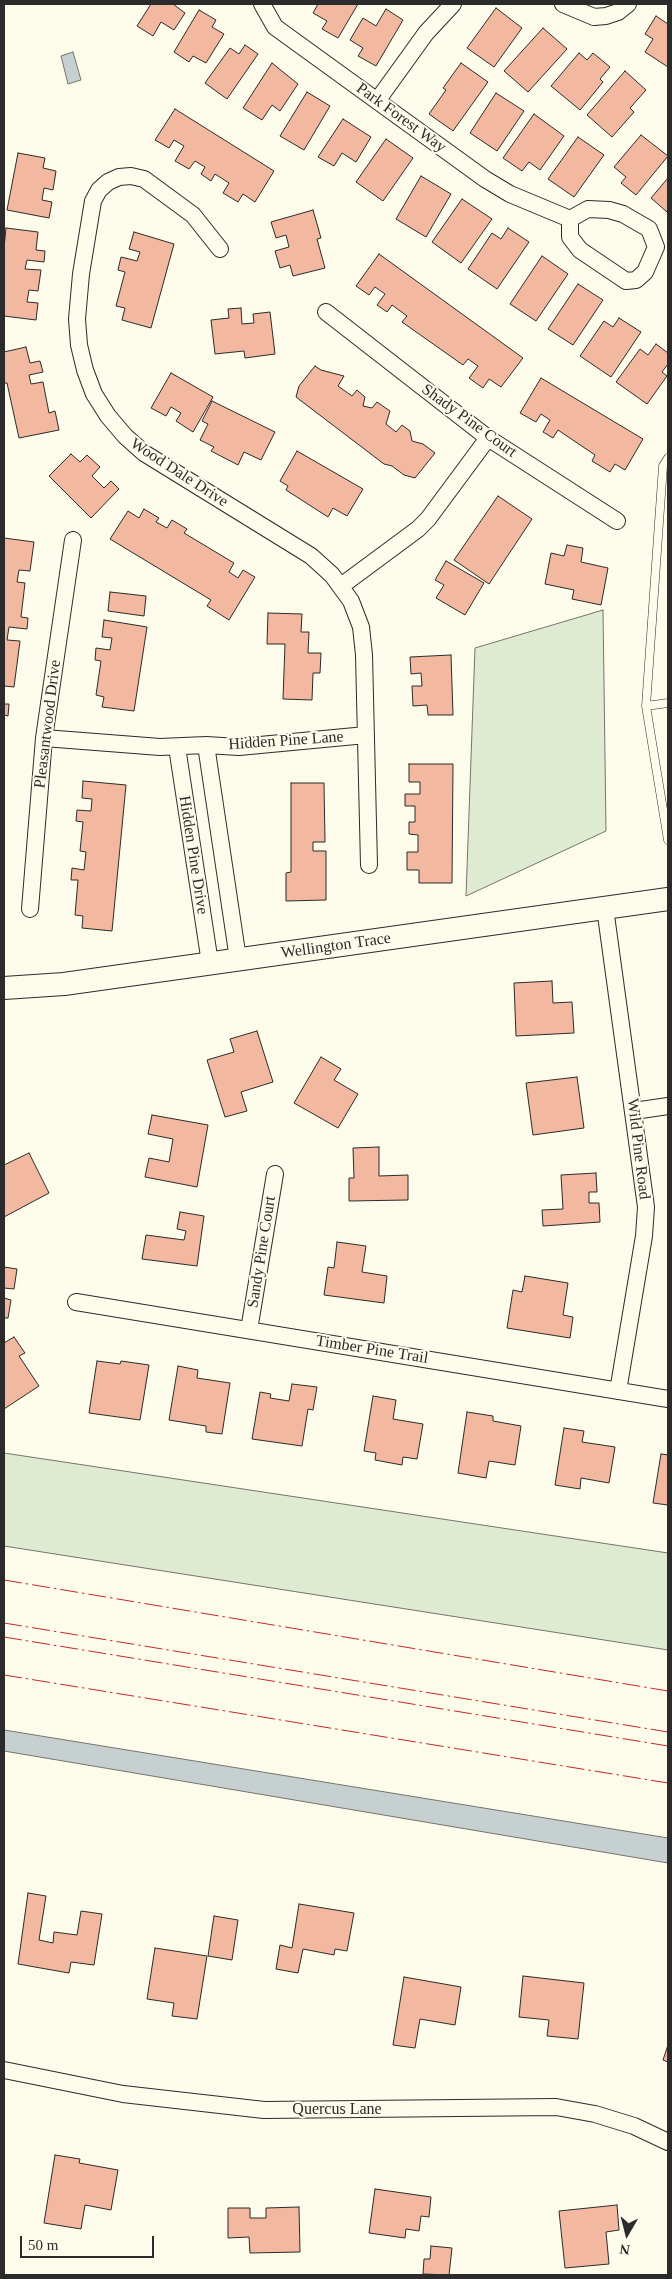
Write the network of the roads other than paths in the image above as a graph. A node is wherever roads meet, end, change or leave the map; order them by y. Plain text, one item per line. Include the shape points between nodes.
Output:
1 (262, 4) edge
2 (453, 4) edge
3 (564, 4) edge
4 (628, 4) edge
5 (377, 101) junction
6 (563, 215) junction
7 (220, 249) dead end
8 (326, 312) dead end
9 (488, 438) junction
10 (668, 458) edge
11 (617, 521) dead end
12 (73, 540) dead end
13 (341, 586) junction
14 (668, 702) edge
15 (646, 706) junction
16 (366, 735) junction
17 (44, 738) junction
18 (206, 745) junction
19 (177, 746) junction
20 (668, 840) edge
21 (369, 865) dead end
22 (668, 899) edge
23 (605, 908) junction
24 (30, 909) dead end
25 (238, 959) junction
26 (210, 963) junction
27 (4, 988) edge
28 (668, 1106) edge
29 (634, 1111) junction
30 (275, 1174) dead end
31 (76, 1302) dead end
32 (249, 1330) junction
33 (618, 1391) junction
34 (668, 1399) edge
35 (4, 2070) edge
36 (668, 2142) edge

1 - 5 street, Park Forest Way via 275,27
2 - 5 street via 426,33
3 - 4 street via 594,17 618,12
5 - 6 street, Park Forest Way via 485,179 510,194
6 - 6 street via 570,237 580,250 626,281 636,280 645,272 656,247 649,229 609,210 588,209
7 - 13 street, Wood Dale Drive via 194,216 144,179 119,177 98,190 93,201 81,274 77,319 84,370 108,416 144,453 311,556
8 - 9 street, Shady Pine Court
9 - 11 street, Shady Pine Court
9 - 13 street via 428,519
10 - 15 lane via 663,466
12 - 17 street, Pleasantwood Drive
13 - 16 street, Wood Dale Drive via 356,613 363,641
14 - 15 lane
15 - 20 lane
16 - 18 street, Hidden Pine Lane via 239,747
16 - 21 street, Wood Dale Drive
17 - 19 street, Hidden Pine Lane
17 - 24 street, Pleasantwood Drive
18 - 19 street, Hidden Pine Lane
18 - 25 street, Hidden Pine Drive
19 - 26 street, Hidden Pine Drive
22 - 23 street, Wellington Trace
23 - 25 street, Wellington Trace
23 - 29 street, Wild Pine Road
25 - 26 street, Wellington Trace
26 - 27 street, Wellington Trace via 64,984
28 - 29 street
29 - 33 street, Wild Pine Road via 646,1207
30 - 32 street, Sandy Pine Court
31 - 32 street, Timber Pine Trail
32 - 33 street, Timber Pine Trail
33 - 34 street, Timber Pine Trail
35 - 36 street, Quercus Lane via 123,2094 264,2110 556,2107 634,2126

